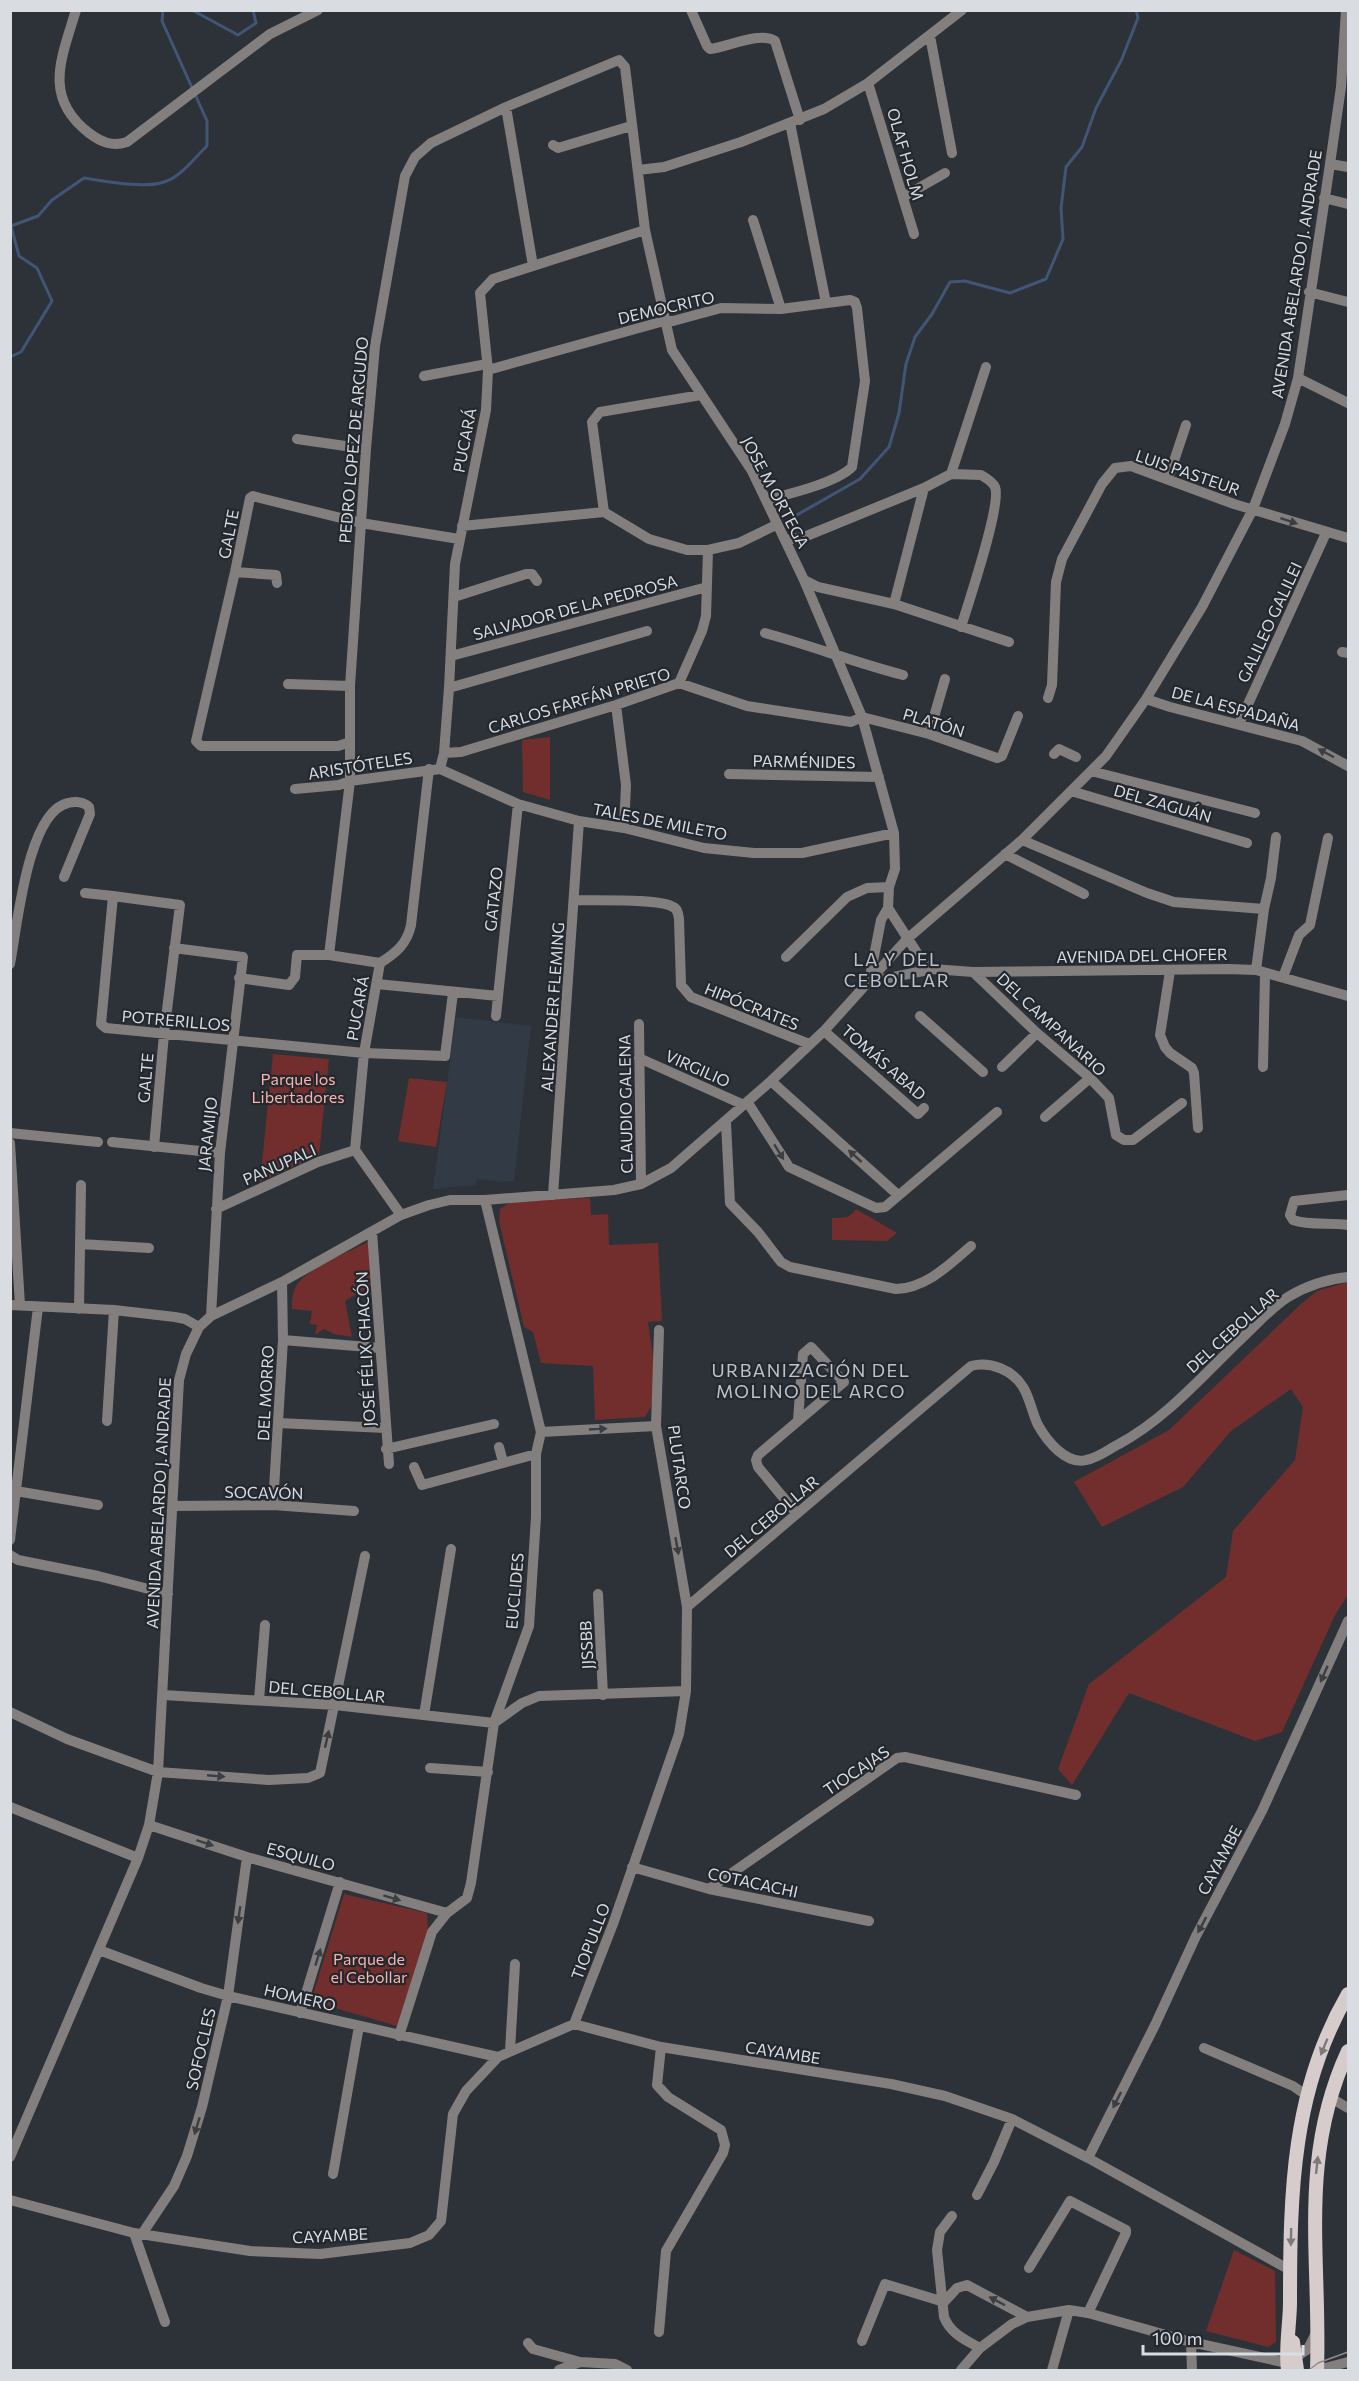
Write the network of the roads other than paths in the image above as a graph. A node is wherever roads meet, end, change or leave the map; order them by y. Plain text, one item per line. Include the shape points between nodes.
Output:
1 (76, 10) edge
2 (318, 10) edge
3 (692, 10) edge
4 (962, 10) edge
5 (1346, 10) edge
6 (930, 36) junction
7 (619, 60) joint
8 (868, 83) junction
9 (506, 107) junction
10 (795, 122) junction
11 (631, 126) junction
12 (553, 145) dead end
13 (952, 153) dead end
14 (1330, 164) junction
15 (1348, 167) edge
16 (638, 170) junction
17 (945, 173) dead end
18 (903, 197) junction
19 (1324, 198) junction
20 (1348, 204) edge
21 (753, 220) dead end
22 (645, 230) junction
23 (914, 234) dead end
24 (533, 266) junction
25 (1309, 292) junction
26 (1348, 302) edge
27 (826, 303) junction
28 (781, 309) junction
29 (664, 321) junction
30 (487, 367) junction
31 (986, 367) dead end
32 (424, 376) dead end
33 (1298, 378) junction
34 (701, 395) junction
35 (1348, 403) edge
36 (1186, 425) dead end
37 (297, 439) dead end
38 (366, 448) junction
39 (951, 474) junction
40 (1168, 479) junction
41 (924, 488) junction
42 (766, 500) junction
43 (1253, 509) junction
44 (604, 512) junction
45 (361, 523) junction
46 (776, 525) junction
47 (462, 526) junction
48 (1326, 533) junction
49 (1348, 538) edge
50 (459, 539) junction
51 (786, 540) junction
52 (708, 550) junction
53 (236, 572) junction
54 (804, 580) junction
55 (537, 581) dead end
56 (277, 583) dead end
57 (707, 586) junction
58 (454, 597) junction
59 (894, 604) junction
60 (961, 627) junction
61 (647, 630) dead end
62 (765, 633) dead end
63 (1009, 642) dead end
64 (834, 653) junction
65 (451, 656) junction
66 (903, 675) dead end
67 (945, 679) dead end
68 (679, 682) junction
69 (288, 684) dead end
70 (351, 686) junction
71 (449, 688) junction
72 (1048, 698) dead end
73 (1146, 699) junction
74 (616, 705) junction
75 (1018, 716) dead end
76 (862, 717) junction
77 (1239, 724) junction
78 (929, 734) junction
79 (350, 742) junction
80 (444, 753) junction
81 (1054, 754) dead end
82 (1076, 757) dead end
83 (1348, 765) edge
84 (435, 769) junction
85 (1092, 771) junction
86 (729, 774) dead end
87 (879, 777) junction
88 (350, 781) junction
89 (295, 789) dead end
90 (1071, 791) junction
91 (518, 804) junction
92 (1255, 813) dead end
93 (579, 821) junction
94 (624, 828) junction
95 (894, 833) junction
96 (1276, 837) dead end
97 (1328, 838) dead end
98 (1022, 840) junction
99 (1247, 843) dead end
100 (1005, 854) junction
101 (64, 877) dead end
102 (889, 887) junction
103 (86, 893) dead end
104 (1084, 894) dead end
105 (113, 896) junction
106 (575, 900) junction
107 (888, 908) junction
108 (1264, 909) junction
109 (907, 939) junction
110 (174, 948) junction
111 (329, 955) junction
112 (786, 957) dead end
113 (380, 963) junction
114 (10, 964) edge
115 (933, 969) junction
116 (1170, 971) junction
117 (973, 972) junction
118 (1261, 972) junction
119 (1283, 977) junction
120 (239, 978) junction
121 (869, 982) junction
122 (377, 984) junction
123 (453, 993) junction
124 (498, 996) junction
125 (1348, 996) edge
126 (496, 1016) dead end
127 (920, 1016) dead end
128 (639, 1024) dead end
129 (824, 1030) junction
130 (1038, 1033) junction
131 (164, 1034) junction
132 (232, 1040) junction
133 (809, 1044) junction
134 (364, 1053) junction
135 (639, 1058) junction
136 (1002, 1067) dead end
137 (1263, 1067) dead end
138 (983, 1071) dead end
139 (1090, 1078) junction
140 (771, 1081) junction
141 (1182, 1103) dead end
142 (746, 1104) junction
143 (924, 1108) dead end
144 (997, 1112) dead end
145 (1045, 1117) dead end
146 (726, 1123) junction
147 (1198, 1128) dead end
148 (10, 1133) edge
149 (98, 1142) dead end
150 (112, 1142) dead end
151 (10, 1143) edge
152 (154, 1147) junction
153 (355, 1150) junction
154 (220, 1153) junction
155 (12, 1180) edge
156 (641, 1184) junction
157 (81, 1185) dead end
158 (553, 1195) junction
159 (898, 1195) junction
160 (1348, 1195) edge
161 (485, 1200) junction
162 (216, 1209) junction
163 (401, 1215) junction
164 (1348, 1225) edge
165 (372, 1232) junction
166 (80, 1244) junction
167 (971, 1246) dead end
168 (149, 1248) dead end
169 (1348, 1277) edge
170 (282, 1282) junction
171 (15, 1305) edge
172 (38, 1307) junction
173 (79, 1309) junction
174 (114, 1310) junction
175 (211, 1316) junction
176 (199, 1328) junction
177 (659, 1329) dead end
178 (283, 1341) junction
179 (380, 1348) junction
180 (107, 1420) dead end
181 (798, 1420) junction
182 (278, 1423) junction
183 (494, 1424) dead end
184 (656, 1426) junction
185 (385, 1428) junction
186 (540, 1432) junction
187 (499, 1447) dead end
188 (386, 1449) junction
189 (536, 1454) junction
190 (503, 1462) junction
191 (388, 1464) dead end
192 (414, 1467) dead end
193 (16, 1491) junction
194 (98, 1504) dead end
195 (273, 1505) junction
196 (173, 1506) junction
197 (354, 1511) dead end
198 (797, 1514) junction
199 (10, 1540) edge
200 (451, 1549) dead end
201 (10, 1555) edge
202 (365, 1556) dead end
203 (168, 1594) junction
204 (598, 1594) dead end
205 (687, 1607) junction
206 (1348, 1621) edge
207 (265, 1625) dead end
208 (686, 1691) junction
209 (163, 1695) junction
210 (603, 1695) junction
211 (259, 1700) junction
212 (335, 1705) junction
213 (10, 1712) edge
214 (424, 1716) junction
215 (494, 1723) junction
216 (430, 1768) dead end
217 (158, 1772) junction
218 (488, 1772) junction
219 (1076, 1795) dead end
220 (10, 1807) edge
221 (149, 1825) junction
222 (247, 1857) junction
223 (138, 1858) junction
224 (632, 1867) junction
225 (340, 1882) junction
226 (710, 1890) junction
227 (447, 1913) junction
228 (869, 1921) dead end
229 (99, 1950) junction
230 (515, 1964) dead end
231 (1348, 1994) edge
232 (228, 1996) junction
233 (300, 2013) junction
234 (574, 2024) junction
235 (359, 2026) junction
236 (399, 2036) junction
237 (661, 2047) junction
238 (1204, 2048) dead end
239 (510, 2050) junction
240 (1348, 2051) edge
241 (498, 2057) junction
242 (1306, 2096) junction
243 (1331, 2098) junction
244 (1348, 2108) edge
245 (1012, 2119) junction
246 (10, 2157) edge
247 (1088, 2158) junction
248 (333, 2174) dead end
249 (976, 2195) dead end
250 (10, 2200) edge
251 (952, 2216) dead end
252 (138, 2234) junction
253 (1029, 2268) dead end
254 (1290, 2270) junction
255 (944, 2302) junction
256 (1069, 2310) junction
257 (1088, 2313) junction
258 (1027, 2317) junction
259 (165, 2322) dead end
260 (1317, 2331) junction
261 (658, 2332) dead end
262 (862, 2341) dead end
263 (1191, 2342) junction
264 (528, 2343) dead end
265 (980, 2348) junction
266 (580, 2362) junction
267 (1348, 2362) edge
268 (1292, 2366) edge
269 (559, 2370) edge
270 (627, 2370) edge
271 (961, 2370) edge
272 (1052, 2370) edge
273 (1192, 2370) edge
274 (1317, 2370) edge

1 - 2 street via 64,50 60,98 85,130 99,140 119,145 270,34
3 - 10 street via 710,49 760,37 775,41
4 - 6 street
5 - 14 street, AVENIDA ABELARDO J. ANDRADE
6 - 8 street
6 - 13 street
7 - 9 street, PEDRO LOPEZ DE ARGUDO
7 - 11 street, JOSE M ORTEGA via 625,68
8 - 10 street
8 - 18 street, OLAF HOLM
9 - 24 street
9 - 38 street, PEDRO LOPEZ DE ARGUDO via 430,143 409,166 375,346
10 - 16 street via 664,167
10 - 27 street
11 - 12 street via 558,147
11 - 16 street, JOSE M ORTEGA
14 - 15 street
14 - 19 street, AVENIDA ABELARDO J. ANDRADE
16 - 22 street, JOSE M ORTEGA
17 - 18 street
18 - 23 street, OLAF HOLM
19 - 20 street
19 - 25 street, AVENIDA ABELARDO J. ANDRADE
21 - 28 street
22 - 24 street, PUCARÁ
22 - 29 street, JOSE M ORTEGA
24 - 30 street, PUCARÁ via 493,279 480,293
25 - 26 street
25 - 33 street, AVENIDA ABELARDO J. ANDRADE
27 - 28 street, DEMOCRITO
27 - 42 street, DEMOCRITO via 850,300 858,308 865,381 852,467 803,490
28 - 29 street, DEMOCRITO via 721,308
29 - 30 street, DEMOCRITO
29 - 34 street, JOSE M ORTEGA via 672,351
30 - 32 street, DEMOCRITO
30 - 47 street, PUCARÁ via 486,410
31 - 39 street
33 - 35 street
33 - 43 street, AVENIDA ABELARDO J. ANDRADE
34 - 42 street, JOSE M ORTEGA via 752,471
34 - 44 street via 600,412 595,417 592,422
36 - 40 street
37 - 38 street
38 - 45 street, PEDRO LOPEZ DE ARGUDO
39 - 41 street
39 - 60 street via 981,475 995,487 996,495
40 - 43 street, LUIS PASTEUR
40 - 72 street, LUIS PASTEUR via 1122,466 1115,468 1102,484 1062,559 1056,582 1052,685
41 - 51 street via 804,537
41 - 59 street
42 - 46 street, JOSE M ORTEGA
43 -> 48 street, LUIS PASTEUR
43 - 73 street, AVENIDA ABELARDO J. ANDRADE via 1202,607
44 - 47 street
44 - 52 street via 649,539 687,550
45 - 50 street, GALTE
45 - 53 street, GALTE via 253,496
45 - 70 street, PEDRO LOPEZ DE ARGUDO
46 - 51 street, JOSE M ORTEGA
46 - 52 street via 739,543
47 - 50 street, PUCARÁ
48 - 49 street, LUIS PASTEUR
48 - 77 street, GALILEO GALILEI
50 - 58 street, PUCARÁ
51 - 54 street, JOSE M ORTEGA
52 - 57 street
53 - 56 street via 276,575
53 - 79 street, GALTE via 196,741 201,746 338,746
54 - 59 street via 818,587
54 - 64 street, JOSE M ORTEGA
55 - 58 street via 532,574 526,574
57 - 65 street, SALVADOR DE LA PEDROSA
57 - 68 street via 702,632
58 - 65 street, PUCARÁ
59 - 60 street
60 - 63 street
61 - 71 street
62 - 64 street
64 - 66 street
64 - 76 street, JOSE M ORTEGA
65 - 71 street, PUCARÁ
67 - 78 street
68 - 74 street, CARLOS FARFÁN PRIETO
68 - 76 street, CARLOS FARFÁN PRIETO via 747,706 851,722
69 - 70 street
70 - 79 street, PEDRO LOPEZ DE ARGUDO
71 - 80 street, PUCARÁ
73 - 77 street, DE LA ESPADAÑA
73 - 85 street, AVENIDA ABELARDO J. ANDRADE
74 - 80 street, CARLOS FARFÁN PRIETO via 461,752
74 - 94 street via 626,784
75 - 78 street, PLATÓN via 1002,756 997,758
76 - 78 street, PLATÓN
76 - 87 street, JOSE M ORTEGA
83 -> 77 street, DE LA ESPADAÑA via 1302,741
79 - 88 street, PEDRO LOPEZ DE ARGUDO
80 - 84 street, PUCARÁ
81 - 82 street via 1059,749
84 - 88 street, ARISTÓTELES
84 - 91 street, TALES DE MILETO
84 - 113 street, PUCARÁ via 409,934 399,950
85 - 90 street, AVENIDA ABELARDO J. ANDRADE
85 - 92 street
86 - 87 street, PARMÉNIDES
87 - 95 street, JOSE M ORTEGA
88 - 89 street, ARISTÓTELES
88 - 111 street, PEDRO LOPEZ DE ARGUDO
90 - 98 street, AVENIDA ABELARDO J. ANDRADE
90 - 99 street, DEL ZAGUÁN
91 - 93 street, TALES DE MILETO
91 - 124 street, GATAZO
93 - 94 street, TALES DE MILETO
93 - 106 street, ALEXANDER FLEMING
94 - 95 street, TALES DE MILETO via 704,848 754,853 802,852
95 - 102 street, JOSE M ORTEGA via 896,859
96 - 108 street
97 - 119 street via 1310,925 1299,935
98 - 100 street, AVENIDA ABELARDO J. ANDRADE
98 - 108 street via 1174,902
100 - 104 street
100 - 109 street, AVENIDA ABELARDO J. ANDRADE
101 - 114 street via 90,814 89,807 80,802 61,805 42,826 30,857
102 - 107 street, JOSE M ORTEGA
102 - 112 street via 867,888 847,897
103 - 105 street
105 - 110 street, GALTE via 180,904
105 - 131 street, POTRERILLOS via 101,1024 112,1029
106 - 133 street, HIPÓCRATES via 672,906 679,919 681,985 691,998
106 - 158 street, ALEXANDER FLEMING
107 - 109 street
107 - 121 street, JOSE M ORTEGA via 881,920
108 - 118 street
109 - 115 street
109 - 121 street, AVENIDA ABELARDO J. ANDRADE
110 - 120 street, JARAMIJO via 243,957
110 - 131 street, GALTE
111 - 113 street
111 - 120 street via 297,955 295,977 289,985
113 - 122 street, PUCARÁ
115 - 117 street, AVENIDA DEL CHOFER
115 - 121 street, AVENIDA DEL CHOFER
116 - 117 street, AVENIDA DEL CHOFER
116 - 118 street, AVENIDA DEL CHOFER
116 - 147 street via 1160,1035 1165,1047 1192,1068
117 - 130 street, DEL CAMPANARIO
118 - 119 street, AVENIDA DEL CHOFER
118 - 137 street
119 - 125 street, AVENIDA DEL CHOFER
120 - 132 street, JARAMIJO
121 - 129 street, AVENIDA ABELARDO J. ANDRADE
122 - 123 street
122 - 134 street, PUCARÁ
123 - 124 street
123 - 134 street, POTRERILLOS via 445,1056
124 - 126 street, GATAZO
127 - 138 street
128 - 135 street, CLAUDIO GALENA
129 - 133 street, AVENIDA ABELARDO J. ANDRADE
129 - 143 street, TOMÁS ABAD via 918,1114
130 - 136 street
130 - 139 street, DEL CAMPANARIO
131 - 132 street, POTRERILLOS
131 - 152 street, GALTE
132 - 134 street, POTRERILLOS
132 - 154 street, JARAMIJO
133 - 140 street, AVENIDA ABELARDO J. ANDRADE
134 - 153 street, PUCARÁ
135 - 142 street, VIRGILIO
135 - 156 street, CLAUDIO GALENA
139 - 141 street, DEL CAMPANARIO via 1109,1098 1116,1135 1124,1140 1132,1140
139 - 145 street
140 - 142 street, AVENIDA ABELARDO J. ANDRADE
159 -> 140 street
142 - 146 street, AVENIDA ABELARDO J. ANDRADE
142 -> 159 street via 795,1170 876,1208 885,1207
144 - 159 street
146 - 156 street, AVENIDA ABELARDO J. ANDRADE via 671,1168
146 - 167 street via 730,1203 790,1267 907,1288 944,1270
148 - 149 street
150 - 152 street
151 - 155 street
152 - 154 street
153 - 162 street, PANUPALI via 318,1162
153 - 163 street
154 - 162 street, JARAMIJO
155 - 171 street
156 - 158 street, AVENIDA ABELARDO J. ANDRADE
157 - 166 street
158 - 161 street, AVENIDA ABELARDO J. ANDRADE
160 - 164 street via 1303,1199 1294,1202 1291,1211 1293,1220 1300,1222
161 - 163 street, AVENIDA ABELARDO J. ANDRADE via 450,1200
161 - 186 street, EUCLIDES
162 - 175 street, JARAMIJO
163 - 165 street, AVENIDA ABELARDO J. ANDRADE
165 - 170 street, AVENIDA ABELARDO J. ANDRADE
165 - 179 street, JOSÉ FÉLIX CHACÓN
166 - 168 street
166 - 173 street
169 - 198 street, DEL CEBOLLAR via 1312,1286 1287,1298 1160,1417 1089,1460 1071,1459 1056,1448 1040,1427 1024,1388 1009,1372 990,1365 971,1366
170 - 175 street, AVENIDA ABELARDO J. ANDRADE
170 - 178 street, DEL MORRO
171 - 172 street
172 - 173 street
172 - 193 street
173 - 174 street
174 - 176 street via 185,1318
174 - 180 street
175 - 176 street, AVENIDA ABELARDO J. ANDRADE
176 - 196 street, AVENIDA ABELARDO J. ANDRADE via 179,1380
177 - 184 street, PLUTARCO
178 - 179 street
178 - 182 street, DEL MORRO
179 - 185 street, JOSÉ FÉLIX CHACÓN
181 - 181 street via 844,1382 811,1347 803,1354
181 - 198 street via 756,1460
182 - 185 street
182 - 195 street, DEL MORRO
183 - 188 street
186 -> 184 street
184 -> 205 street, PLUTARCO
185 - 188 street, JOSÉ FÉLIX CHACÓN
186 - 189 street, EUCLIDES
187 - 190 street
188 - 191 street, JOSÉ FÉLIX CHACÓN
189 - 190 street
189 - 215 street, EUCLIDES via 529,1626
190 - 192 street via 422,1485
193 - 194 street
193 - 199 street
195 - 196 street, SOCAVÓN
195 - 197 street, SOCAVÓN
196 - 203 street, AVENIDA ABELARDO J. ANDRADE
198 - 205 street, DEL CEBOLLAR
200 - 214 street
201 - 203 street
202 - 212 street
203 - 209 street, AVENIDA ABELARDO J. ANDRADE
204 - 210 street, JJSSBB
205 - 208 street
206 -> 247 street, CAYAMBE via 1262,1811
207 - 211 street
208 - 210 street
208 - 224 street via 679,1734
209 - 211 street, DEL CEBOLLAR
209 - 217 street, AVENIDA ABELARDO J. ANDRADE
210 - 215 street via 539,1696
211 - 212 street, DEL CEBOLLAR
212 - 214 street, DEL CEBOLLAR
217 -> 212 street via 269,1780 308,1778 320,1773
213 - 217 street via 66,1739
214 - 215 street, DEL CEBOLLAR
215 - 218 street, EUCLIDES
216 - 218 street
217 - 221 street, AVENIDA ABELARDO J. ANDRADE
218 - 227 street, EUCLIDES via 467,1898
219 - 226 street, TIOCAJAS via 897,1758
220 - 223 street
221 -> 222 street, ESQUILO
221 - 223 street, AVENIDA ABELARDO J. ANDRADE
222 - 225 street, ESQUILO
222 -> 232 street, SOFOCLES
223 - 229 street, AVENIDA ABELARDO J. ANDRADE
224 - 226 street, COTACACHI
224 - 234 street, TIOPULLO
225 -> 227 street, ESQUILO
233 -> 225 street
226 - 228 street, COTACACHI
227 - 236 street, EUCLIDES via 432,1932
229 - 232 street, HOMERO
229 - 246 street, AVENIDA ABELARDO J. ANDRADE
230 - 239 street
231 -> 242 main road
232 - 233 street, HOMERO
232 -> 252 street, SOFOCLES via 188,2156 174,2186
233 - 235 street, HOMERO
234 - 237 street, CAYAMBE
234 - 239 street, CAYAMBE
235 - 236 street, HOMERO
235 - 248 street
236 - 241 street, HOMERO
237 - 245 street, CAYAMBE via 891,2084 945,2096
237 - 261 street via 657,2085 668,2097 721,2130 725,2145 666,2251
238 - 242 street via 1293,2086
239 - 241 street, CAYAMBE
240 - 243 main road
241 - 252 street, CAYAMBE via 466,2091 453,2114 444,2211 436,2229 422,2239 320,2254 250,2251
242 -> 254 main road via 1291,2192
243 - 244 street
260 -> 243 main road via 1314,2200
245 - 247 street, CAYAMBE
245 - 249 street
247 - 254 street
250 - 252 street, CAYAMBE
251 - 255 street via 937,2241
252 - 259 street
253 - 257 street via 1069,2201 1125,2230
254 - 268 main road
258 -> 255 street via 966,2285 957,2288
255 - 262 street via 885,2284
255 - 265 street via 948,2326
256 - 257 street
256 - 258 street
256 - 272 street
257 - 263 street
258 - 265 street
260 - 268 street via 1308,2349
260 - 274 main road
263 - 268 street
263 - 273 street
264 - 266 street via 533,2349
265 - 271 street
266 - 269 street
266 - 270 street via 615,2364
267 - 274 street

